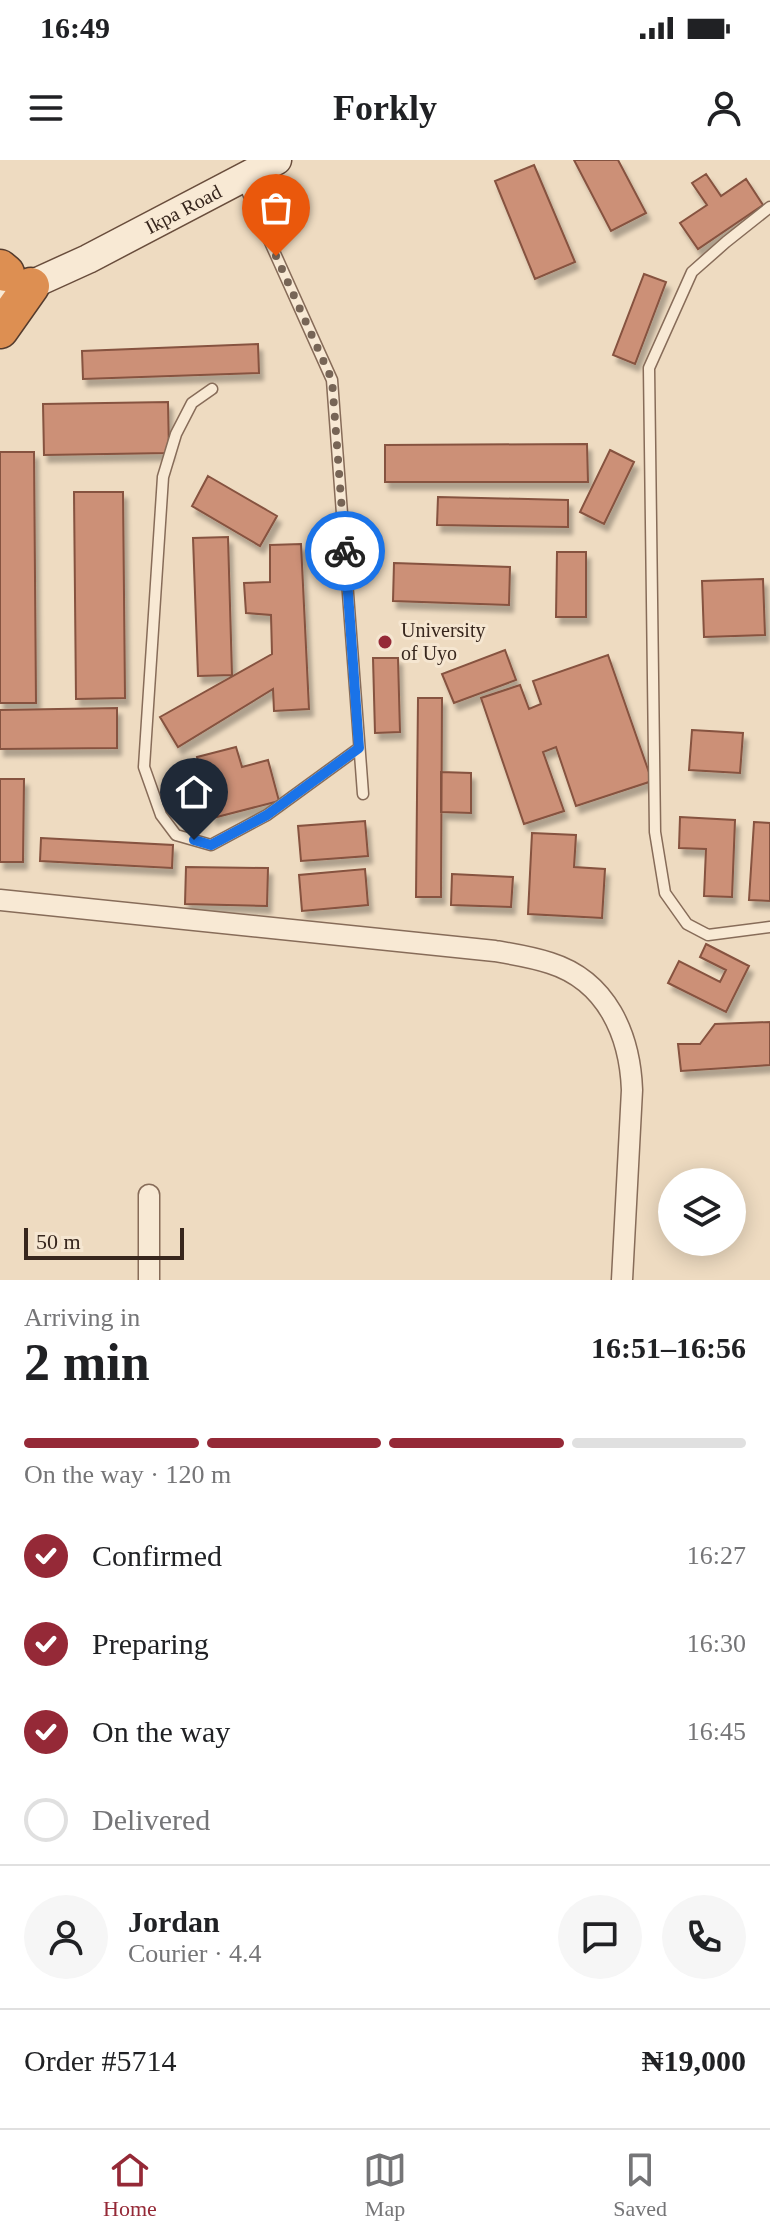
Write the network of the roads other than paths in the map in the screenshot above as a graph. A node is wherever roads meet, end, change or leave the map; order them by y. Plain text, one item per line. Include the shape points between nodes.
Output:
1 (277, 160) edge
2 (241, 178) junction
3 (770, 207) edge
4 (7, 280) edge
5 (0, 330) edge
6 (212, 389) dead end
7 (359, 748) junction
8 (363, 794) dead end
9 (0, 900) edge
10 (770, 927) edge
11 (149, 1195) dead end
12 (149, 1280) edge
13 (622, 1280) edge

1 - 2 main road, Ikpa Road
2 - 4 main road, Ikpa Road via 88,259
2 - 7 lane via 332,380
3 - 10 lane via 692,272 649,368 655,832 665,893 687,924 708,935
4 - 5 highway
6 - 7 lane via 192,403 163,477 144,767 161,815 176,835 211,845 267,815
7 - 8 lane
9 - 13 street via 495,951 551,963 575,976 613,1011 631,1063
11 - 12 street

